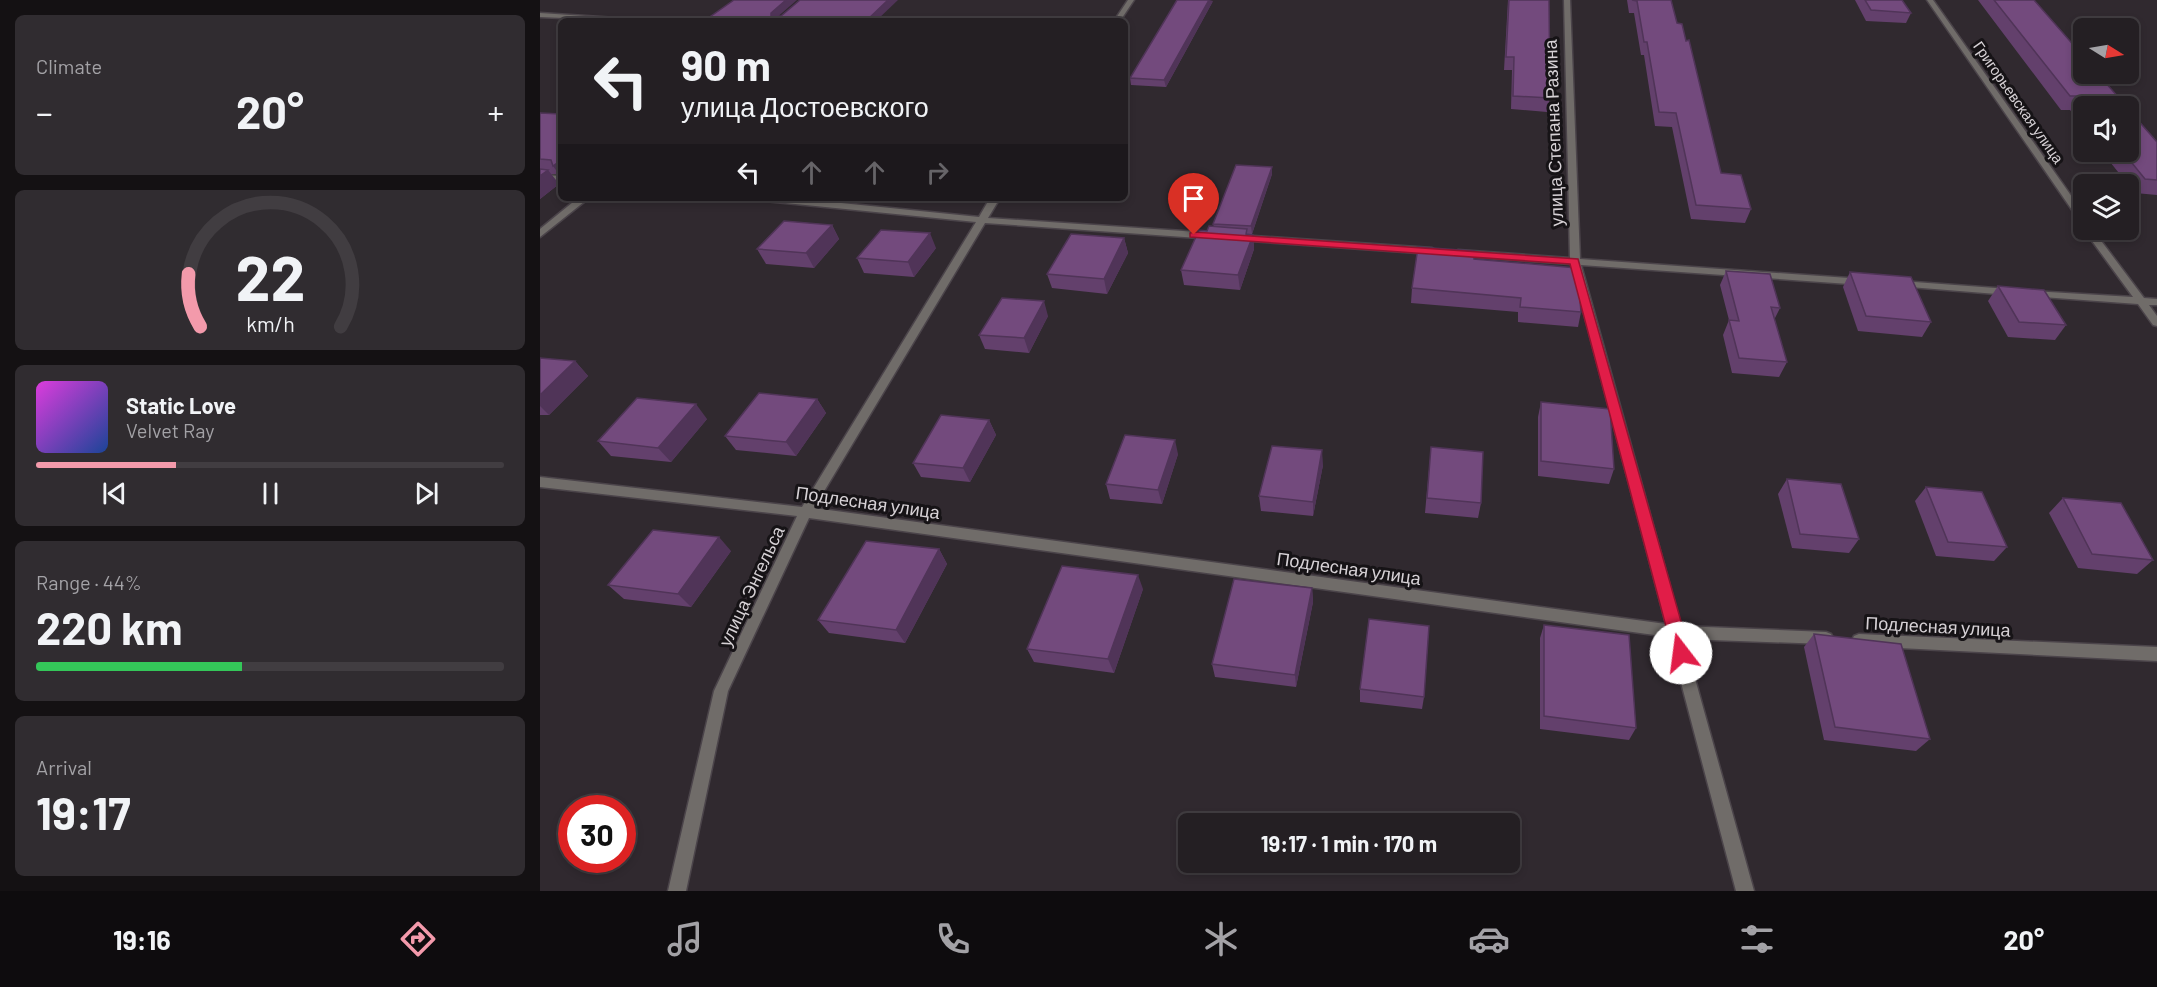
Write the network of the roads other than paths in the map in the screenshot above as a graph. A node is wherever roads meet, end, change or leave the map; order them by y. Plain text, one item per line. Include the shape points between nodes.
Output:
1 (1131, 0) edge
2 (1567, 0) edge
3 (1929, 0) edge
4 (540, 15) edge
5 (586, 18) edge
6 (1119, 18) edge
7 (540, 177) edge
8 (558, 179) edge
9 (580, 201) edge
10 (794, 201) edge
11 (994, 201) edge
12 (2073, 205) edge
13 (980, 220) junction
14 (540, 234) edge
15 (2096, 240) edge
16 (1575, 261) junction
17 (1869, 282) edge
18 (1892, 284) edge
19 (2139, 301) junction
20 (2157, 302) edge
21 (2157, 323) edge
22 (540, 482) edge
23 (805, 512) junction
24 (1676, 632) junction
25 (2157, 654) edge
26 (677, 891) edge
27 (1745, 891) edge

1 - 6 street
2 - 16 street, улица Степана Разина
3 - 12 street, Григорьевская улица
4 - 5 street
7 - 8 street
9 - 14 street
10 - 13 street
11 - 13 street, улица Энгельса
13 - 16 street
13 - 23 street, улица Энгельса
15 - 19 street
16 - 17 street
16 - 24 street, улица Степана Разина
18 - 19 street
19 - 20 street
19 - 21 street
22 - 23 street, Подлесная улица
23 - 24 street, Подлесная улица
23 - 26 street, улица Энгельса via 721,691
24 - 25 street, Подлесная улица
24 - 27 street, улица Степана Разина

